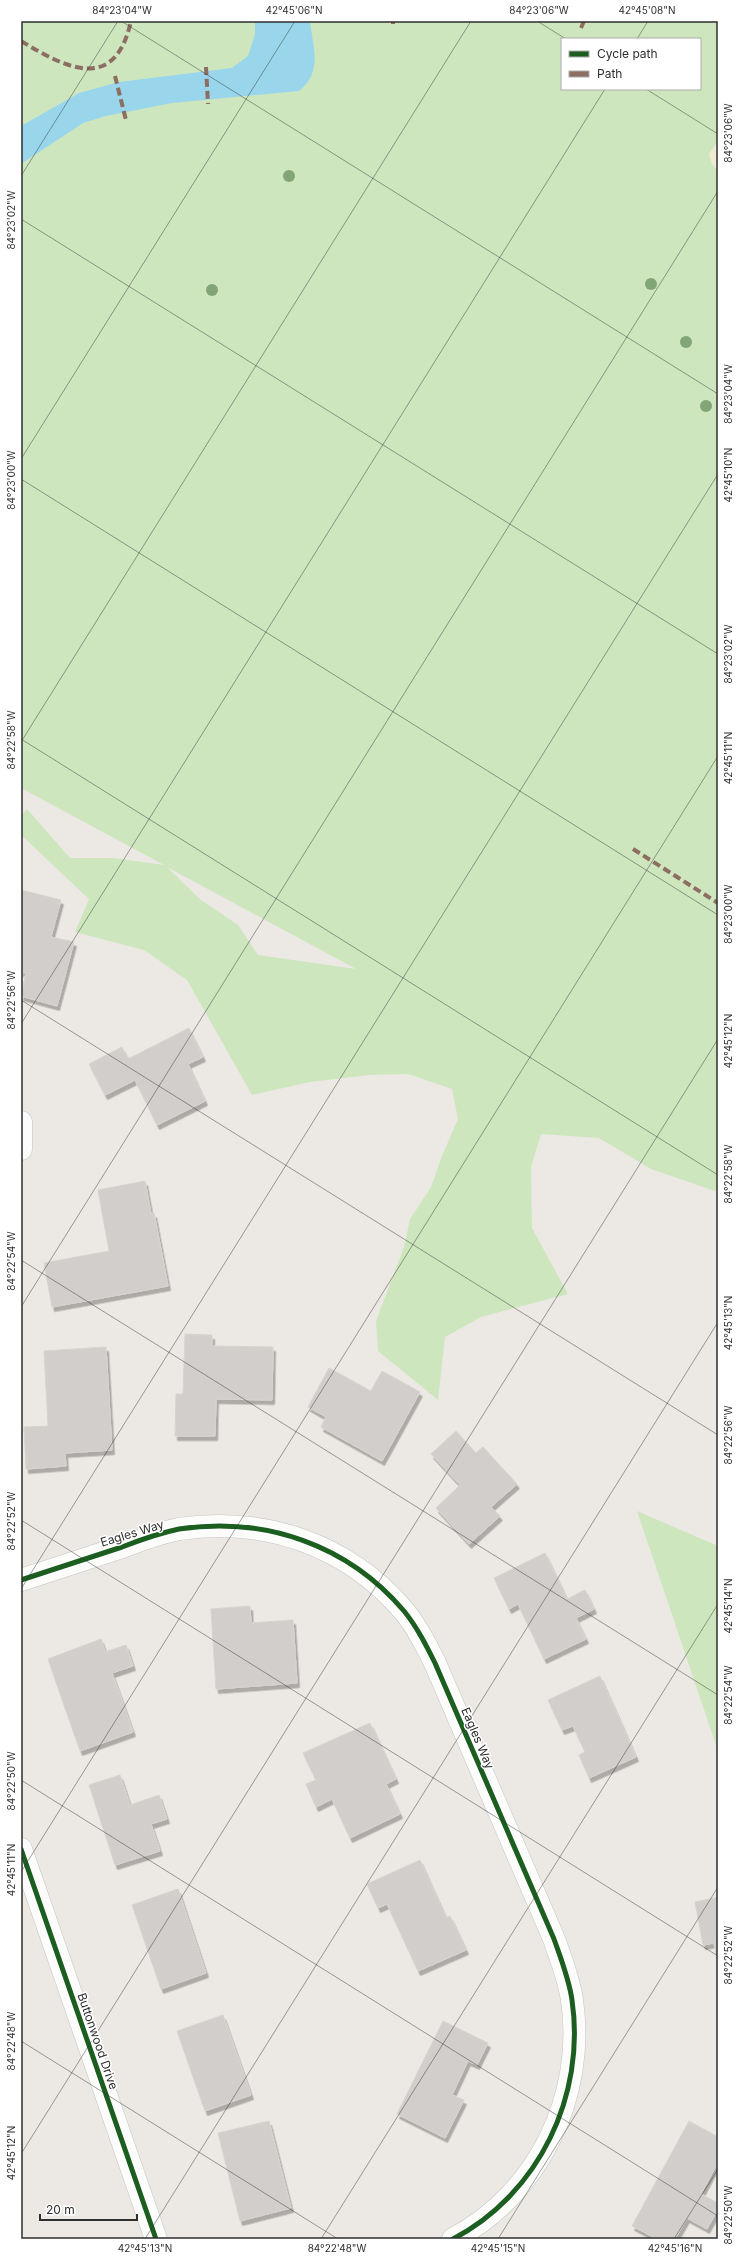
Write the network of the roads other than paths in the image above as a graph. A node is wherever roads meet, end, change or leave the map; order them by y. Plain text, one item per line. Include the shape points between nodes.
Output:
1 (21, 1122) edge
2 (21, 1149) edge
3 (21, 1580) edge
4 (21, 1849) edge
5 (156, 2239) edge
6 (453, 2239) edge

1 - 2 street
3 - 6 street, Eagles Way via 178,1530 242,1526 306,1540 335,1554 385,1590 405,1612 421,1636 554,1939 565,1968 572,1999 575,2031 573,2063 567,2094 557,2124 543,2152 509,2197
4 - 5 street, Buttonwood Drive

